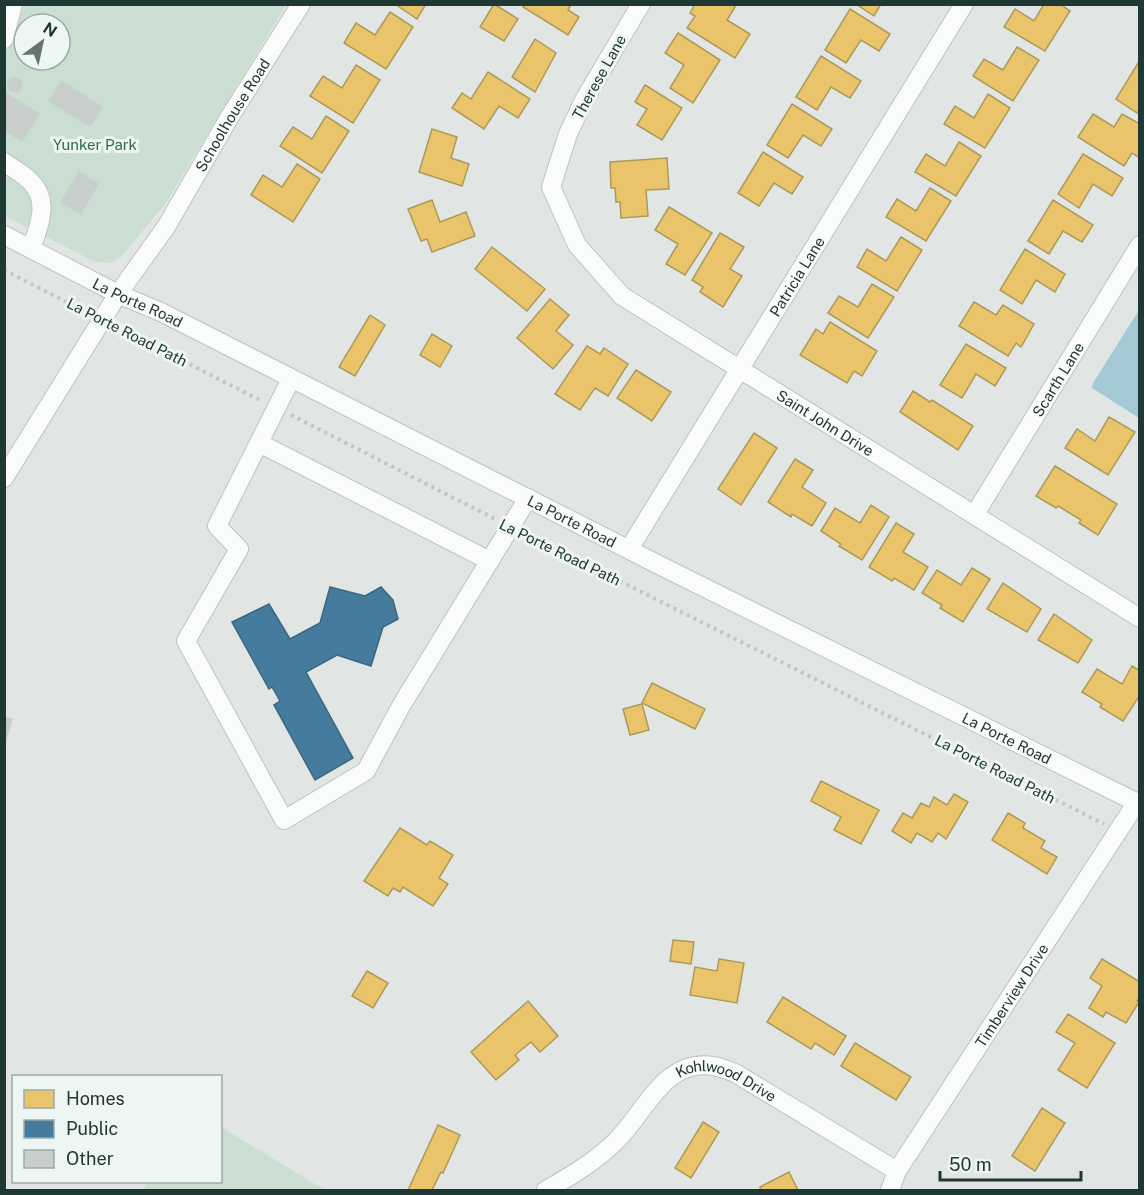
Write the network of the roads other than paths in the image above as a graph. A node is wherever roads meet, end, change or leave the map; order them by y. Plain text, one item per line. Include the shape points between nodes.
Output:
1 (14, 4) edge
2 (301, 4) edge
3 (641, 4) edge
4 (964, 4) edge
5 (4, 39) edge
6 (4, 162) edge
7 (551, 188) joint
8 (4, 235) edge
9 (1140, 245) edge
10 (31, 249) junction
11 (118, 294) junction
12 (739, 369) junction
13 (291, 379) junction
14 (259, 443) junction
15 (4, 478) edge
16 (528, 498) junction
17 (975, 514) junction
18 (629, 549) junction
19 (490, 561) junction
20 (1140, 618) edge
21 (1138, 803) edge
22 (897, 1171) junction
23 (546, 1191) edge
24 (890, 1191) edge

1 - 5 street
2 - 11 street, Schoolhouse Road via 166,227
3 - 7 street, Therese Lane via 584,100 568,134
4 - 12 street, Patricia Lane
6 - 10 street via 32,183 43,202
7 - 12 street, Saint John Drive via 577,245 622,296
8 - 10 street, La Porte Road
9 - 17 street, Scarth Lane
10 - 11 street, La Porte Road
11 - 13 street, La Porte Road
11 - 15 street
12 - 17 street, Saint John Drive
12 - 18 street, Patricia Lane
13 - 14 street
13 - 16 street, La Porte Road
14 - 19 street
14 - 19 street via 217,526 239,549 186,641 284,820 366,771
16 - 18 street, La Porte Road
16 - 19 street
17 - 20 street, Saint John Drive
18 - 21 street, La Porte Road
21 - 22 street, Timberview Drive
22 - 23 street, Kohlwood Drive via 735,1073 699,1065 669,1076 618,1139 594,1161
22 - 24 street, Timberview Drive

